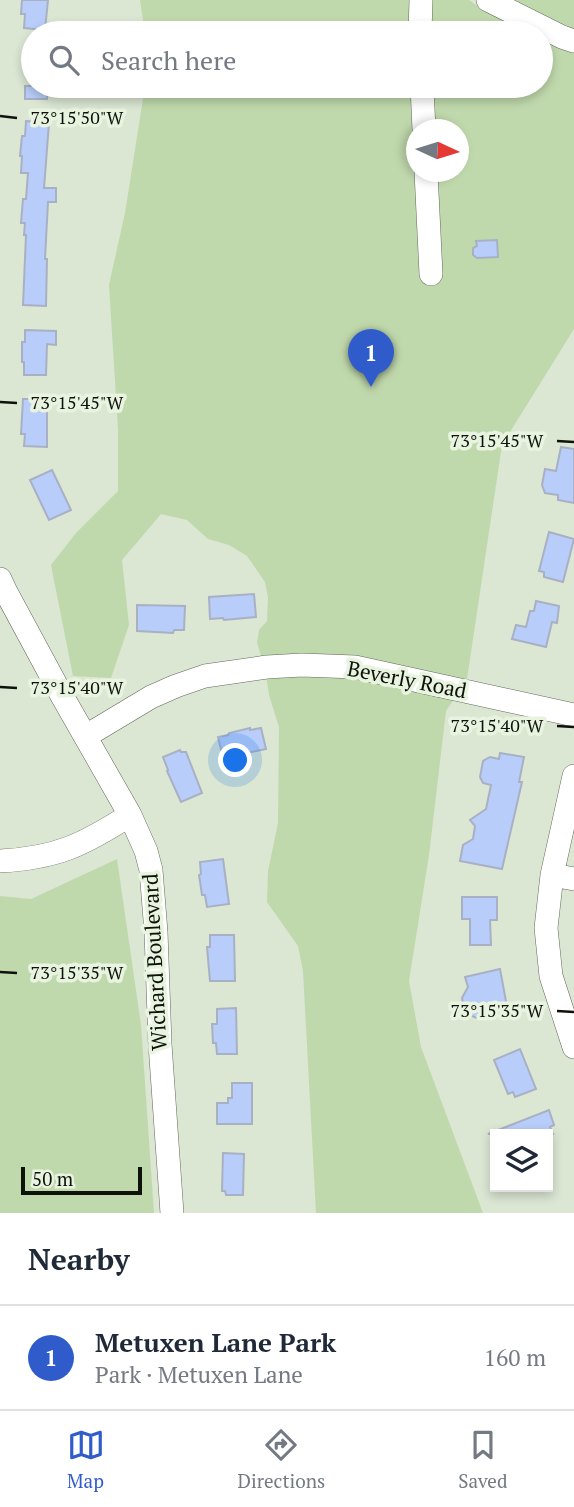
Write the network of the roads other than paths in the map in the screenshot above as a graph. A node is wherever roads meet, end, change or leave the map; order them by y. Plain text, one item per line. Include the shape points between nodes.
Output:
1 (421, 0) edge
2 (488, 0) edge
3 (420, 21) edge
4 (530, 21) edge
5 (553, 32) edge
6 (574, 41) edge
7 (423, 98) edge
8 (424, 119) edge
9 (426, 182) edge
10 (431, 274) dead end
11 (0, 579) edge
12 (574, 715) edge
13 (86, 736) junction
14 (574, 776) edge
15 (130, 815) junction
16 (0, 861) edge
17 (563, 877) edge
18 (574, 1047) edge
19 (172, 1213) edge

1 - 3 street
2 - 4 street
5 - 6 street
7 - 8 street
9 - 10 street
11 - 13 street, Wichard Boulevard
12 - 13 street, Beverly Road via 355,667 302,665 205,676 151,697
13 - 15 street, Wichard Boulevard
14 - 17 street
15 - 16 street via 63,851
15 - 19 street, Wichard Boulevard via 151,870
17 - 18 street via 545,928 551,976

